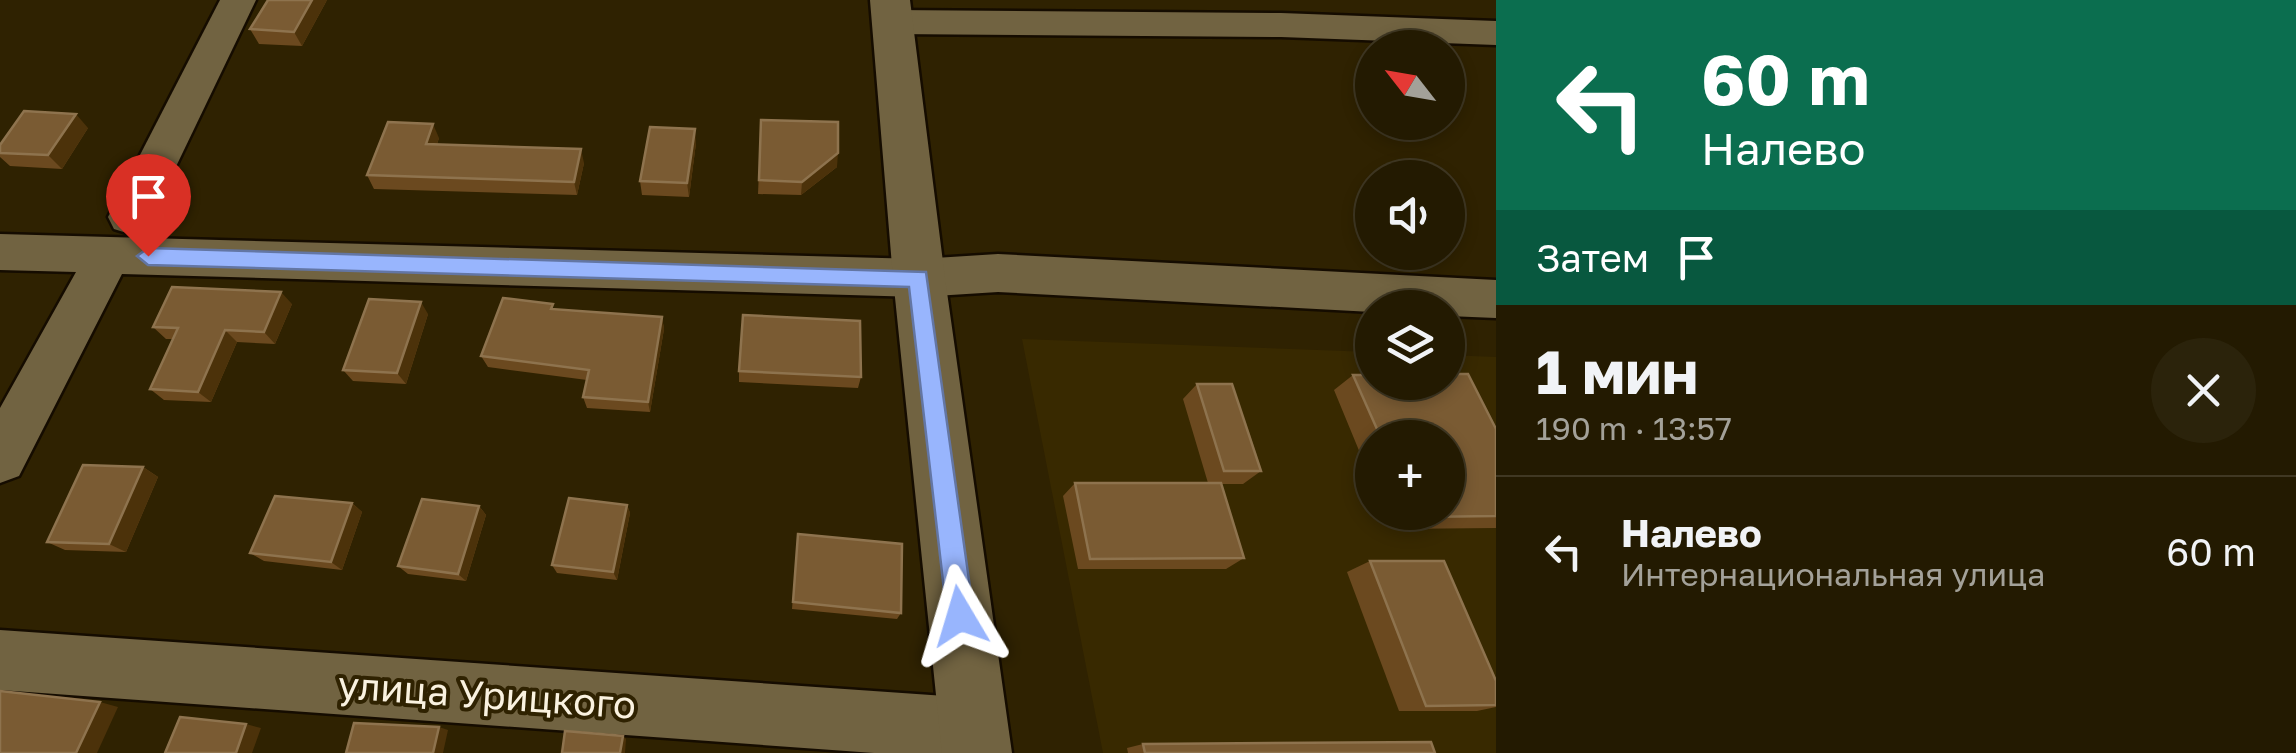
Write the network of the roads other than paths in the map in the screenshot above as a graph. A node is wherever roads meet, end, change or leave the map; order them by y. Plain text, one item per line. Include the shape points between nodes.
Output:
1 (238, 0) edge
2 (891, 11) edge
3 (1496, 34) edge
4 (120, 236) junction
5 (0, 252) edge
6 (919, 278) junction
7 (1496, 300) edge
8 (0, 459) edge
9 (0, 660) edge
10 (976, 741) edge

1 - 4 street
2 - 3 street
2 - 6 street
4 - 5 street
4 - 6 street
4 - 8 street
6 - 7 street via 998,273
6 - 10 street
9 - 10 street, улица Урицкого

